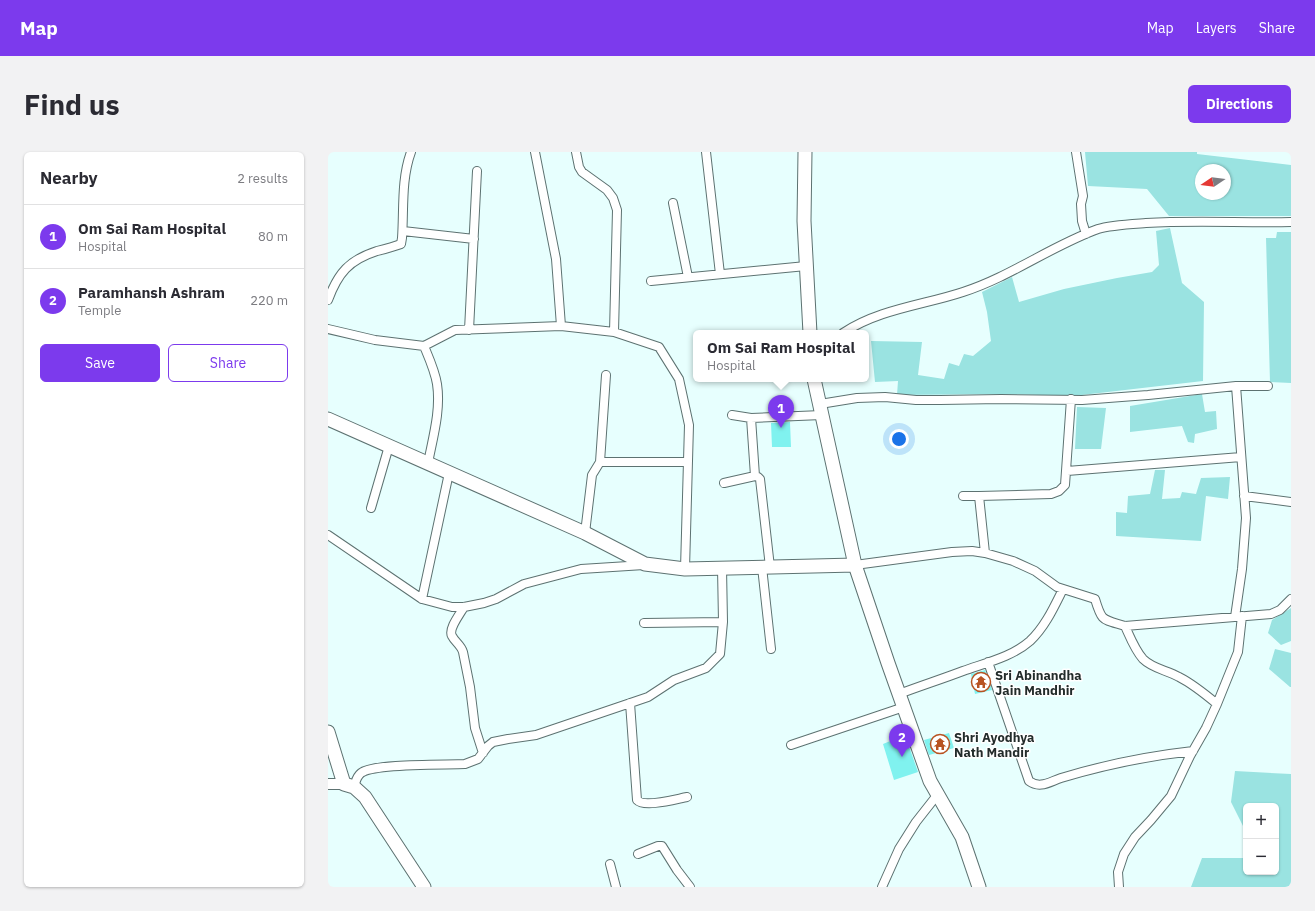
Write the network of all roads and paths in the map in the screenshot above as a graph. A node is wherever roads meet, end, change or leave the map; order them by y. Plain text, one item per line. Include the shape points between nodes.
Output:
1 (411, 152) edge
2 (535, 152) edge
3 (576, 152) edge
4 (706, 152) edge
5 (805, 152) edge
6 (1076, 152) edge
7 (478, 171) dead end
8 (673, 203) dead end
9 (1291, 222) edge
10 (403, 230) junction
11 (1086, 234) junction
12 (474, 239) junction
13 (806, 266) junction
14 (720, 274) junction
15 (688, 277) junction
16 (651, 281) dead end
17 (328, 300) edge
18 (561, 326) junction
19 (328, 329) edge
20 (469, 330) junction
21 (810, 330) edge
22 (847, 330) edge
23 (614, 332) junction
24 (424, 346) junction
25 (606, 375) dead end
26 (815, 382) edge
27 (1236, 386) junction
28 (1268, 386) dead end
29 (1071, 399) junction
30 (821, 410) junction
31 (732, 415) dead end
32 (751, 418) junction
33 (328, 419) edge
34 (389, 446) junction
35 (1241, 457) junction
36 (600, 462) junction
37 (688, 462) junction
38 (428, 463) junction
39 (1067, 471) junction
40 (449, 473) junction
41 (755, 476) junction
42 (724, 482) dead end
43 (963, 496) dead end
44 (979, 496) junction
45 (1244, 496) junction
46 (1291, 502) edge
47 (371, 508) dead end
48 (585, 534) junction
49 (328, 535) edge
50 (985, 553) junction
51 (645, 564) junction
52 (855, 565) junction
53 (766, 567) junction
54 (722, 568) junction
55 (685, 569) junction
56 (1063, 589) junction
57 (422, 599) junction
58 (1291, 599) edge
59 (464, 608) junction
60 (1238, 617) junction
61 (723, 622) junction
62 (644, 623) dead end
63 (1125, 626) junction
64 (770, 649) dead end
65 (988, 662) junction
66 (899, 694) junction
67 (630, 703) junction
68 (1217, 704) junction
69 (904, 707) junction
70 (328, 732) edge
71 (790, 745) dead end
72 (1193, 751) junction
73 (483, 753) junction
74 (328, 784) edge
75 (349, 785) junction
76 (938, 794) junction
77 (687, 797) dead end
78 (638, 854) dead end
79 (610, 864) dead end
80 (424, 887) edge
81 (616, 887) edge
82 (690, 887) edge
83 (882, 887) edge
84 (979, 887) edge
85 (1119, 887) edge

1 - 10 street via 404,179
2 - 18 street via 556,259
3 - 23 street via 582,172 607,190 617,210
4 - 14 street
5 - 13 main road
6 - 11 street via 1083,196 1082,221
7 - 12 street
8 - 15 street
9 - 11 street via 1173,221 1099,228
10 - 12 street
10 - 17 street via 401,244 354,261 337,280
11 - 22 street via 985,284 883,314
12 - 20 street
13 - 14 street
13 - 21 main road
14 - 15 street
15 - 16 street
18 - 20 street
18 - 23 street
19 - 24 street via 375,340
20 - 24 street via 455,330
23 - 37 street via 660,347 679,379 689,425
24 - 38 street via 434,372 438,400 438,415
25 - 36 street
26 - 30 main road
27 - 28 street
27 - 29 street via 1148,395
27 - 35 street
29 - 30 street via 857,398
29 - 39 street
30 - 32 street
30 - 52 main road
31 - 32 street
32 - 41 street
33 - 34 main road
34 - 38 main road
34 - 47 street
35 - 39 street
35 - 45 street
36 - 37 street
36 - 48 street via 592,475
37 - 55 street
38 - 40 main road
39 - 44 street via 1064,485 1051,494
40 - 48 main road
40 - 57 street
41 - 42 street
41 - 53 street via 761,484
43 - 44 street
44 - 50 street
45 - 46 street
45 - 60 street via 1246,518
48 - 51 main road
49 - 57 street
50 - 52 street via 952,552
50 - 56 street via 1014,561
51 - 55 main road
51 - 59 street via 581,569 524,584 496,599
52 - 53 main road
52 - 66 main road
53 - 54 main road
53 - 64 street
54 - 55 main road
54 - 61 street
56 - 63 street via 1095,599 1101,616 1107,621
56 - 65 street via 1041,629 1030,640 1017,650
57 - 59 street
58 - 60 street via 1280,610 1271,614
59 - 73 street via 452,627 451,636 462,648 475,728
60 - 63 street
60 - 68 street via 1238,652
61 - 62 street
61 - 67 street via 720,654 706,668 674,680 648,697
63 - 68 street via 1136,649 1151,666 1190,683
65 - 66 street
65 - 72 street via 1030,781 1034,784 1040,785 1118,763
66 - 69 main road
67 - 73 street via 536,735 493,742
67 - 77 street via 637,800 641,803 650,803
68 - 72 street
69 - 71 street
69 - 76 main road via 930,781
70 - 75 main road
72 - 85 street via 1171,796 1135,837 1124,854 1118,872
73 - 75 street via 478,759 465,764 369,769
74 - 75 street
75 - 80 main road via 365,797
76 - 83 street via 899,849
76 - 84 main road via 962,837
78 - 82 street via 662,846
79 - 81 street

